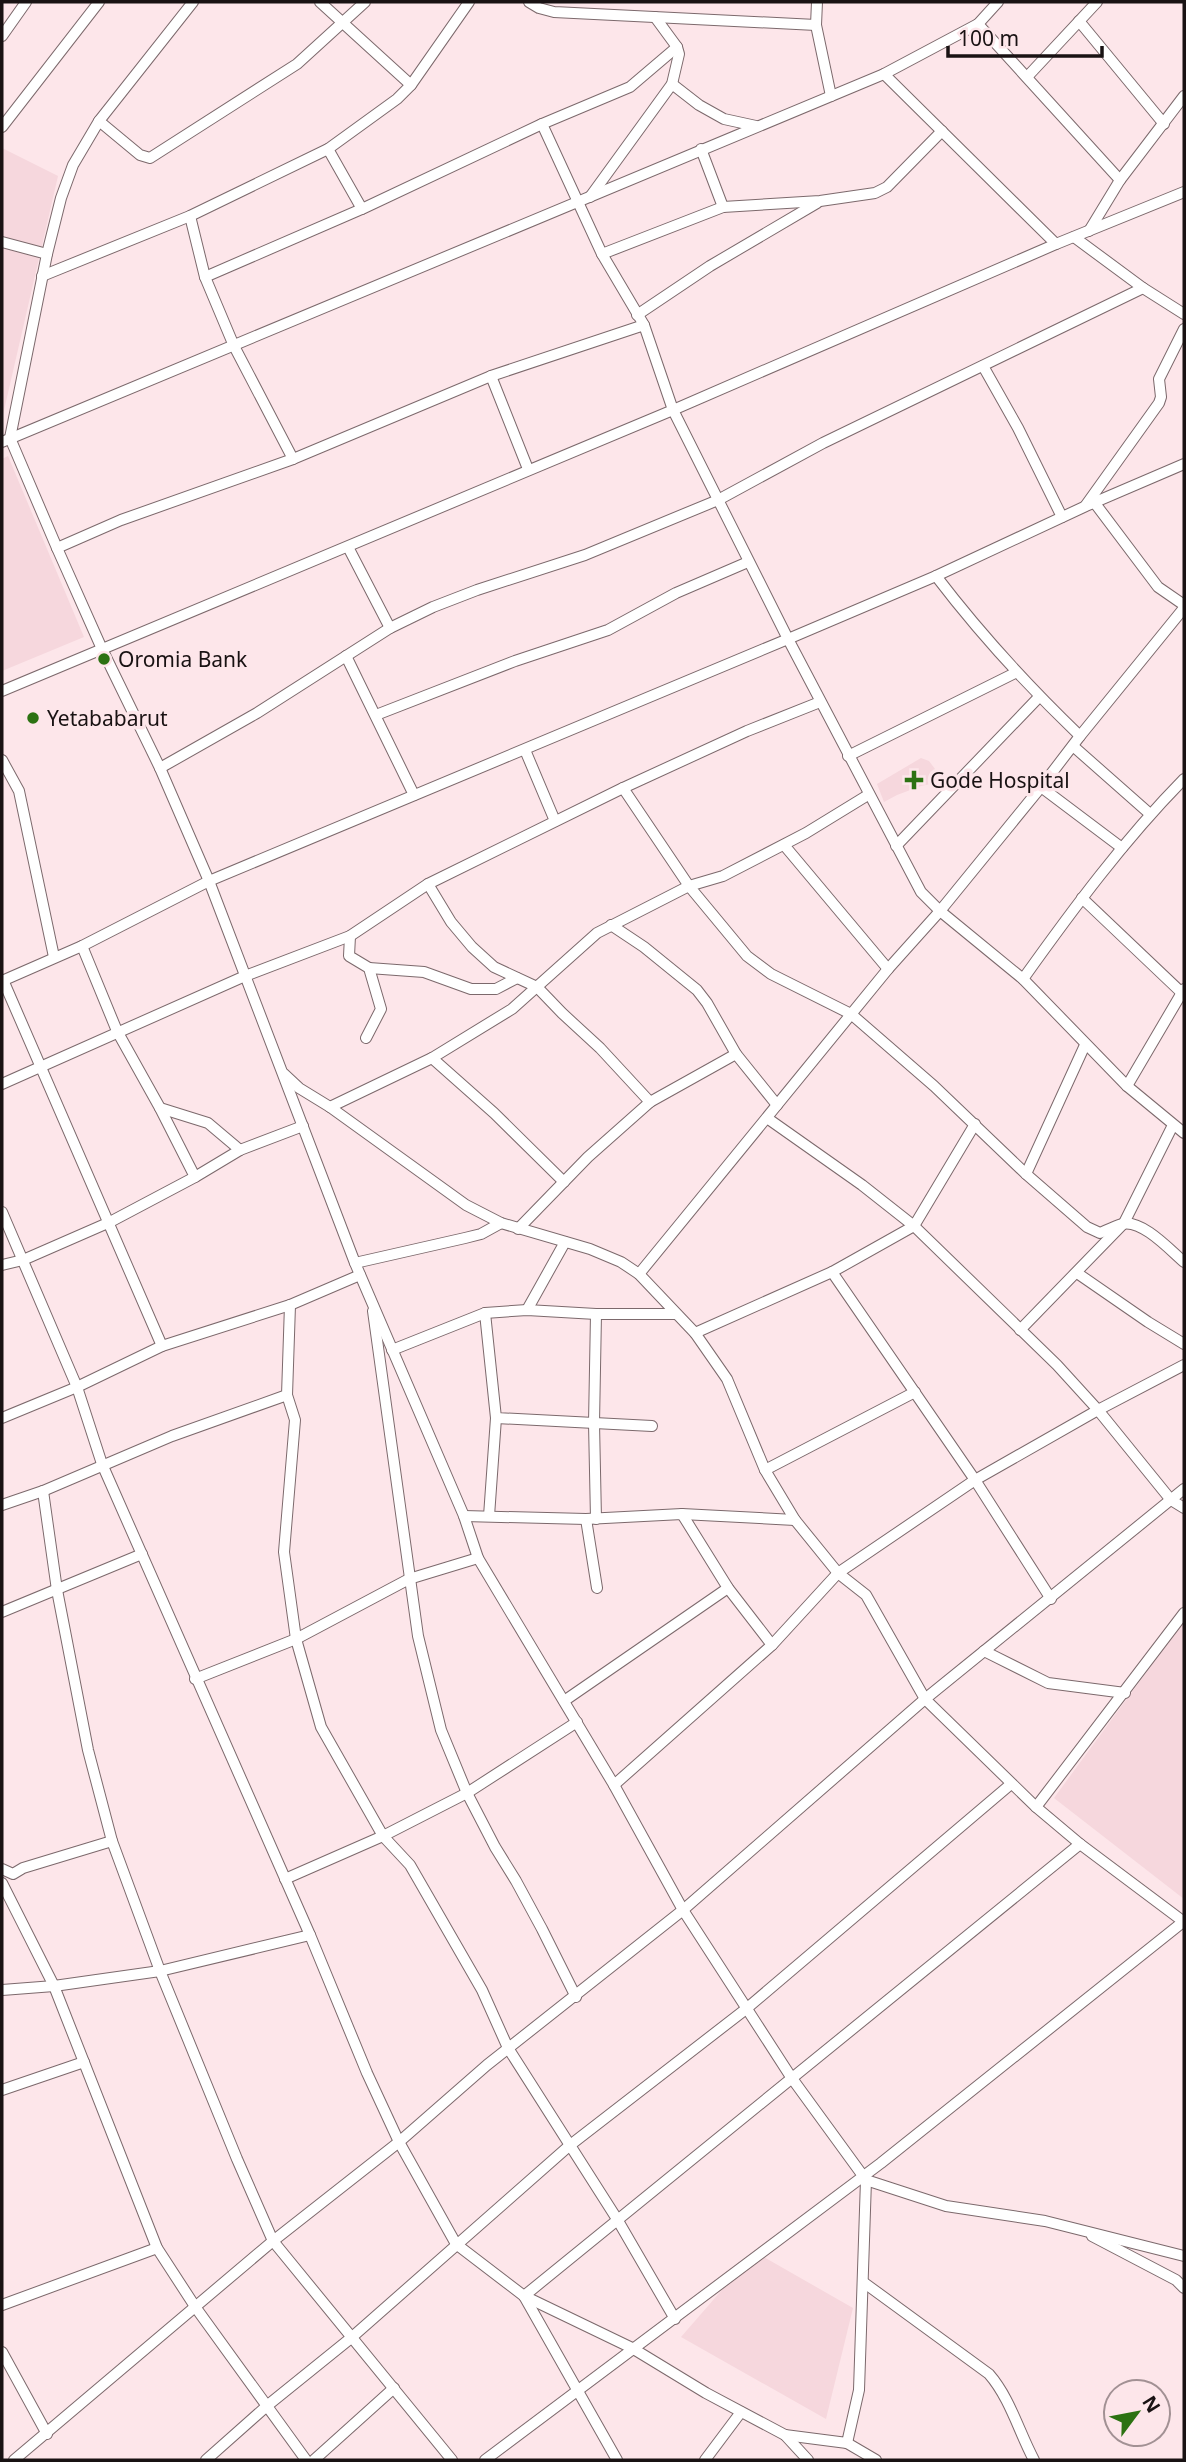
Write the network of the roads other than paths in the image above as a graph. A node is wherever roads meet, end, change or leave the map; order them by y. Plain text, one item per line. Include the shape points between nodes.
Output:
1 (26, 2) edge
2 (99, 2) edge
3 (193, 2) edge
4 (320, 2) edge
5 (365, 2) edge
6 (469, 2) edge
7 (529, 2) edge
8 (817, 2) edge
9 (998, 2) edge
10 (1097, 2) edge
11 (655, 18) junction
12 (1079, 21) junction
13 (343, 24) junction
14 (978, 24) junction
15 (816, 25) junction
16 (2, 36) edge
17 (677, 47) junction
18 (884, 74) junction
19 (1027, 76) junction
20 (672, 84) junction
21 (411, 85) junction
22 (831, 96) junction
23 (1184, 96) edge
24 (99, 121) junction
25 (542, 124) junction
26 (1164, 124) junction
27 (756, 126) junction
28 (2, 127) edge
29 (942, 131) junction
30 (328, 149) junction
31 (701, 149) junction
32 (1120, 180) junction
33 (1184, 192) edge
34 (590, 198) junction
35 (820, 201) junction
36 (577, 203) junction
37 (723, 207) junction
38 (362, 209) junction
39 (190, 216) junction
40 (1089, 231) junction
41 (1074, 237) junction
42 (2, 242) edge
43 (1056, 244) junction
44 (47, 254) junction
45 (602, 254) junction
46 (42, 276) junction
47 (205, 277) junction
48 (1143, 288) junction
49 (1184, 314) edge
50 (637, 315) junction
51 (644, 325) junction
52 (1184, 329) edge
53 (233, 346) junction
54 (983, 366) junction
55 (491, 376) junction
56 (673, 410) junction
57 (6, 440) edge
58 (293, 459) junction
59 (1184, 464) edge
60 (528, 469) junction
61 (718, 500) junction
62 (1090, 504) junction
63 (1062, 517) junction
64 (348, 547) junction
65 (57, 548) junction
66 (748, 562) junction
67 (936, 576) junction
68 (1184, 607) edge
69 (390, 628) junction
70 (788, 639) junction
71 (102, 649) junction
72 (346, 656) junction
73 (1015, 673) junction
74 (2, 691) edge
75 (1040, 697) junction
76 (820, 702) junction
77 (376, 715) junction
78 (1080, 736) junction
79 (1073, 746) junction
80 (525, 750) junction
81 (848, 756) junction
82 (2, 760) edge
83 (160, 768) junction
84 (1184, 779) edge
85 (1041, 787) junction
86 (622, 788) junction
87 (414, 795) junction
88 (869, 795) junction
89 (1150, 814) junction
90 (555, 821) junction
91 (784, 845) junction
92 (896, 846) junction
93 (1122, 848) junction
94 (209, 881) junction
95 (428, 884) junction
96 (689, 886) junction
97 (1082, 898) junction
98 (940, 911) junction
99 (611, 925) junction
100 (350, 936) junction
101 (82, 946) junction
102 (54, 957) junction
103 (369, 968) junction
104 (888, 969) junction
105 (245, 976) junction
106 (517, 978) junction
107 (1023, 979) junction
108 (2, 981) edge
109 (537, 987) junction
110 (1183, 991) edge
111 (851, 1014) junction
112 (117, 1031) junction
113 (366, 1038) dead end
114 (1085, 1045) junction
115 (736, 1054) junction
116 (432, 1058) junction
117 (42, 1067) junction
118 (281, 1071) junction
119 (2, 1084) edge
120 (1127, 1086) junction
121 (650, 1102) junction
122 (777, 1105) junction
123 (330, 1107) junction
124 (160, 1108) junction
125 (767, 1118) junction
126 (975, 1124) junction
127 (1173, 1125) junction
128 (303, 1126) junction
129 (1184, 1133) edge
130 (240, 1150) junction
131 (1026, 1174) junction
132 (195, 1178) junction
133 (564, 1182) junction
134 (2, 1212) edge
135 (110, 1222) junction
136 (501, 1223) junction
137 (1124, 1223) junction
138 (914, 1226) junction
139 (518, 1229) junction
140 (565, 1242) junction
141 (23, 1260) junction
142 (1184, 1262) edge
143 (355, 1263) junction
144 (2, 1265) edge
145 (832, 1272) junction
146 (1077, 1273) junction
147 (639, 1274) junction
148 (360, 1275) junction
149 (371, 1298) junction
150 (290, 1305) junction
151 (527, 1310) junction
152 (485, 1313) junction
153 (596, 1314) junction
154 (676, 1314) junction
155 (1020, 1330) junction
156 (695, 1332) junction
157 (1184, 1344) edge
158 (162, 1346) junction
159 (392, 1350) junction
160 (1184, 1365) edge
161 (77, 1387) junction
162 (915, 1392) junction
163 (287, 1395) junction
164 (1098, 1410) junction
165 (2, 1418) edge
166 (496, 1418) junction
167 (594, 1423) junction
168 (652, 1426) dead end
169 (102, 1464) junction
170 (765, 1470) junction
171 (975, 1480) junction
172 (1184, 1489) edge
173 (43, 1491) junction
174 (1171, 1500) junction
175 (2, 1505) edge
176 (1184, 1508) edge
177 (682, 1514) junction
178 (464, 1516) junction
179 (489, 1516) junction
180 (591, 1519) junction
181 (795, 1520) junction
182 (142, 1554) junction
183 (478, 1558) junction
184 (838, 1573) junction
185 (409, 1580) junction
186 (597, 1588) dead end
187 (728, 1588) junction
188 (57, 1590) junction
189 (1051, 1599) junction
190 (2, 1612) edge
191 (1184, 1613) edge
192 (296, 1639) junction
193 (772, 1645) junction
194 (984, 1651) junction
195 (195, 1679) junction
196 (1125, 1693) junction
197 (925, 1699) junction
198 (564, 1701) junction
199 (576, 1722) junction
200 (1011, 1784) junction
201 (614, 1785) junction
202 (467, 1793) junction
203 (1036, 1807) junction
204 (383, 1836) junction
205 (112, 1841) junction
206 (1080, 1844) junction
207 (2, 1869) edge
208 (285, 1879) junction
209 (2, 1883) edge
210 (683, 1910) junction
211 (1184, 1922) edge
212 (310, 1935) junction
213 (160, 1971) junction
214 (54, 1986) junction
215 (2, 1990) edge
216 (576, 1997) junction
217 (746, 2009) junction
218 (508, 2048) junction
219 (83, 2062) junction
220 (791, 2077) junction
221 (2, 2090) edge
222 (399, 2142) junction
223 (569, 2146) junction
224 (864, 2178) junction
225 (617, 2219) junction
226 (1076, 2228) junction
227 (273, 2241) junction
228 (456, 2244) junction
229 (157, 2248) junction
230 (1184, 2256) edge
231 (863, 2282) junction
232 (1184, 2288) edge
233 (524, 2296) junction
234 (2, 2305) edge
235 (196, 2308) junction
236 (675, 2319) junction
237 (351, 2338) junction
238 (632, 2348) junction
239 (2, 2352) edge
240 (394, 2388) junction
241 (578, 2391) junction
242 (268, 2405) junction
243 (741, 2412) junction
244 (47, 2434) junction
245 (785, 2435) junction
246 (846, 2443) junction
247 (14, 2460) edge
248 (206, 2460) edge
249 (306, 2460) edge
250 (314, 2460) edge
251 (452, 2460) edge
252 (485, 2460) edge
253 (617, 2460) edge
254 (705, 2460) edge
255 (808, 2460) edge
256 (876, 2460) edge
257 (1034, 2460) edge

1 - 16 street
2 - 28 street
3 - 24 street
4 - 13 street
5 - 13 street
6 - 21 street
7 - 11 street via 554,12
8 - 15 street
9 - 14 street
10 - 12 street
11 - 15 street
11 - 17 street
12 - 19 street
12 - 26 street
13 - 21 street
13 - 24 street via 297,64 150,158
14 - 18 street
14 - 19 street
15 - 22 street
17 - 20 street via 679,59
17 - 25 street via 630,87
18 - 22 street
18 - 29 street
19 - 32 street
20 - 27 street via 724,119
20 - 34 street
21 - 30 street
22 - 27 street
23 - 26 street
24 - 44 street via 69,176
25 - 36 street
25 - 38 street
26 - 32 street
27 - 31 street
29 - 35 street via 887,187
29 - 43 street
30 - 38 street
30 - 39 street
31 - 34 street
31 - 37 street
32 - 40 street
33 - 40 street
34 - 36 street
35 - 37 street
35 - 50 street via 709,266
36 - 45 street
36 - 53 street
37 - 45 street
38 - 47 street
39 - 46 street
39 - 47 street
40 - 41 street
41 - 43 street
41 - 48 street
42 - 44 street
43 - 56 street
44 - 46 street
45 - 50 street
46 - 57 street
47 - 53 street
48 - 49 street
48 - 54 street
50 - 51 street
51 - 55 street
51 - 56 street
52 - 62 street via 1159,379 1159,403
53 - 57 street
53 - 58 street
54 - 61 street
54 - 63 street
55 - 58 street
55 - 60 street
56 - 60 street
56 - 61 street
57 - 65 street
58 - 65 street via 121,520
59 - 62 street
60 - 64 street
61 - 66 street
61 - 69 street via 585,555 466,594
62 - 63 street
62 - 68 street via 1158,587
63 - 67 street
64 - 69 street
64 - 71 street
65 - 71 street
66 - 70 street
66 - 77 street via 676,593 608,630
67 - 70 street
67 - 73 street
68 - 78 street
69 - 72 street
70 - 76 street
70 - 80 street
71 - 74 street
71 - 83 street
72 - 77 street
72 - 83 street
73 - 75 street
73 - 81 street
75 - 78 street
75 - 92 street
76 - 81 street
76 - 86 street
77 - 87 street
78 - 79 street
79 - 85 street
79 - 89 street
80 - 87 street
80 - 90 street
81 - 88 street
82 - 102 street via 19,791
83 - 94 street
84 - 89 street
85 - 93 street
85 - 98 street
86 - 90 street
86 - 96 street
87 - 94 street
88 - 91 street
88 - 92 street
89 - 93 street
90 - 95 street
91 - 96 street via 723,876
91 - 104 street
92 - 98 street via 921,892
93 - 97 street
94 - 101 street
94 - 105 street
95 - 100 street
95 - 106 street via 471,947 494,967
96 - 99 street
96 - 111 street via 747,956 771,974
97 - 107 street
97 - 110 street
98 - 104 street
98 - 107 street
99 - 109 street
99 - 115 street via 697,990
100 - 103 street via 349,956
100 - 105 street
101 - 102 street
101 - 112 street
102 - 108 street
103 - 106 street via 424,972 471,989 496,989
103 - 113 street via 381,1009
104 - 111 street
105 - 112 street
105 - 118 street
106 - 109 street
107 - 114 street
108 - 117 street
109 - 116 street via 512,1009
109 - 121 street
110 - 120 street
111 - 122 street
111 - 126 street
112 - 117 street
112 - 124 street
114 - 120 street
114 - 131 street
115 - 121 street
115 - 122 street
116 - 123 street
116 - 133 street
117 - 119 street
117 - 135 street
118 - 123 street
118 - 128 street
120 - 127 street
121 - 133 street
122 - 125 street
123 - 136 street via 466,1205
124 - 130 street via 208,1123
124 - 132 street
125 - 138 street
125 - 147 street
126 - 131 street
126 - 138 street
127 - 129 street
127 - 137 street
128 - 130 street
128 - 143 street
130 - 132 street
131 - 137 street via 1094,1232
132 - 135 street
133 - 139 street
134 - 141 street
135 - 141 street
135 - 158 street
136 - 139 street
136 - 143 street via 481,1234
137 - 142 street via 1148,1232
137 - 146 street
138 - 145 street
138 - 155 street
139 - 140 street
140 - 147 street via 621,1262
140 - 151 street
141 - 144 street
141 - 161 street
143 - 148 street
145 - 156 street
145 - 162 street
146 - 155 street
146 - 157 street
147 - 154 street
148 - 149 street
148 - 150 street
149 - 159 street
149 - 185 street
150 - 158 street
150 - 163 street
151 - 152 street
151 - 153 street
152 - 159 street
152 - 166 street
153 - 154 street
153 - 167 street
154 - 156 street
155 - 164 street
156 - 170 street via 727,1379
158 - 161 street
159 - 178 street
160 - 164 street
161 - 165 street
161 - 169 street
162 - 170 street
162 - 171 street
163 - 169 street
163 - 192 street via 295,1420 284,1552
164 - 171 street
164 - 174 street
166 - 167 street
166 - 179 street
167 - 168 street
167 - 180 street
169 - 173 street
169 - 182 street
170 - 181 street
171 - 184 street
171 - 189 street
172 - 174 street
173 - 175 street
173 - 188 street
174 - 176 street
174 - 189 street
177 - 180 street
177 - 181 street
177 - 187 street
178 - 179 street
178 - 183 street
179 - 180 street
180 - 186 street
181 - 184 street
182 - 188 street
182 - 195 street
183 - 185 street
183 - 198 street
184 - 193 street
184 - 197 street via 870,1601
185 - 192 street
185 - 202 street via 440,1730
187 - 193 street
187 - 198 street
188 - 190 street
188 - 205 street via 88,1750
189 - 194 street
191 - 196 street
192 - 195 street
192 - 204 street via 321,1727
193 - 201 street
194 - 196 street via 1048,1683
194 - 197 street
195 - 208 street
196 - 203 street
197 - 200 street
197 - 210 street
198 - 199 street
199 - 201 street
199 - 202 street
200 - 203 street
200 - 217 street
201 - 210 street
202 - 204 street
202 - 216 street
203 - 206 street
204 - 208 street
204 - 218 street via 410,1865 482,1990
205 - 207 street via 13,1874
205 - 213 street
206 - 211 street
206 - 220 street
208 - 212 street
209 - 214 street
210 - 216 street
210 - 217 street
211 - 224 street
212 - 213 street
212 - 222 street
213 - 214 street
213 - 227 street
214 - 215 street
214 - 219 street
216 - 218 street
217 - 220 street
217 - 223 street
218 - 222 street
218 - 223 street
219 - 221 street
219 - 229 street
220 - 224 street
220 - 225 street
222 - 227 street
222 - 228 street
223 - 225 street
223 - 228 street
224 - 226 street via 946,2206
224 - 231 street
224 - 236 street
225 - 233 street
225 - 236 street
226 - 230 street
226 - 232 street
227 - 235 street
227 - 237 street
228 - 233 street
228 - 237 street
229 - 234 street
229 - 235 street
231 - 246 street via 859,2390
231 - 257 street via 989,2374
233 - 238 street
233 - 241 street
235 - 242 street
235 - 244 street
236 - 238 street
237 - 240 street
237 - 242 street
238 - 241 street
238 - 243 street
239 - 244 street
240 - 250 street
240 - 251 street
241 - 252 street
241 - 253 street
242 - 248 street
242 - 249 street
243 - 245 street
243 - 254 street
244 - 247 street
245 - 246 street
245 - 255 street
246 - 256 street

